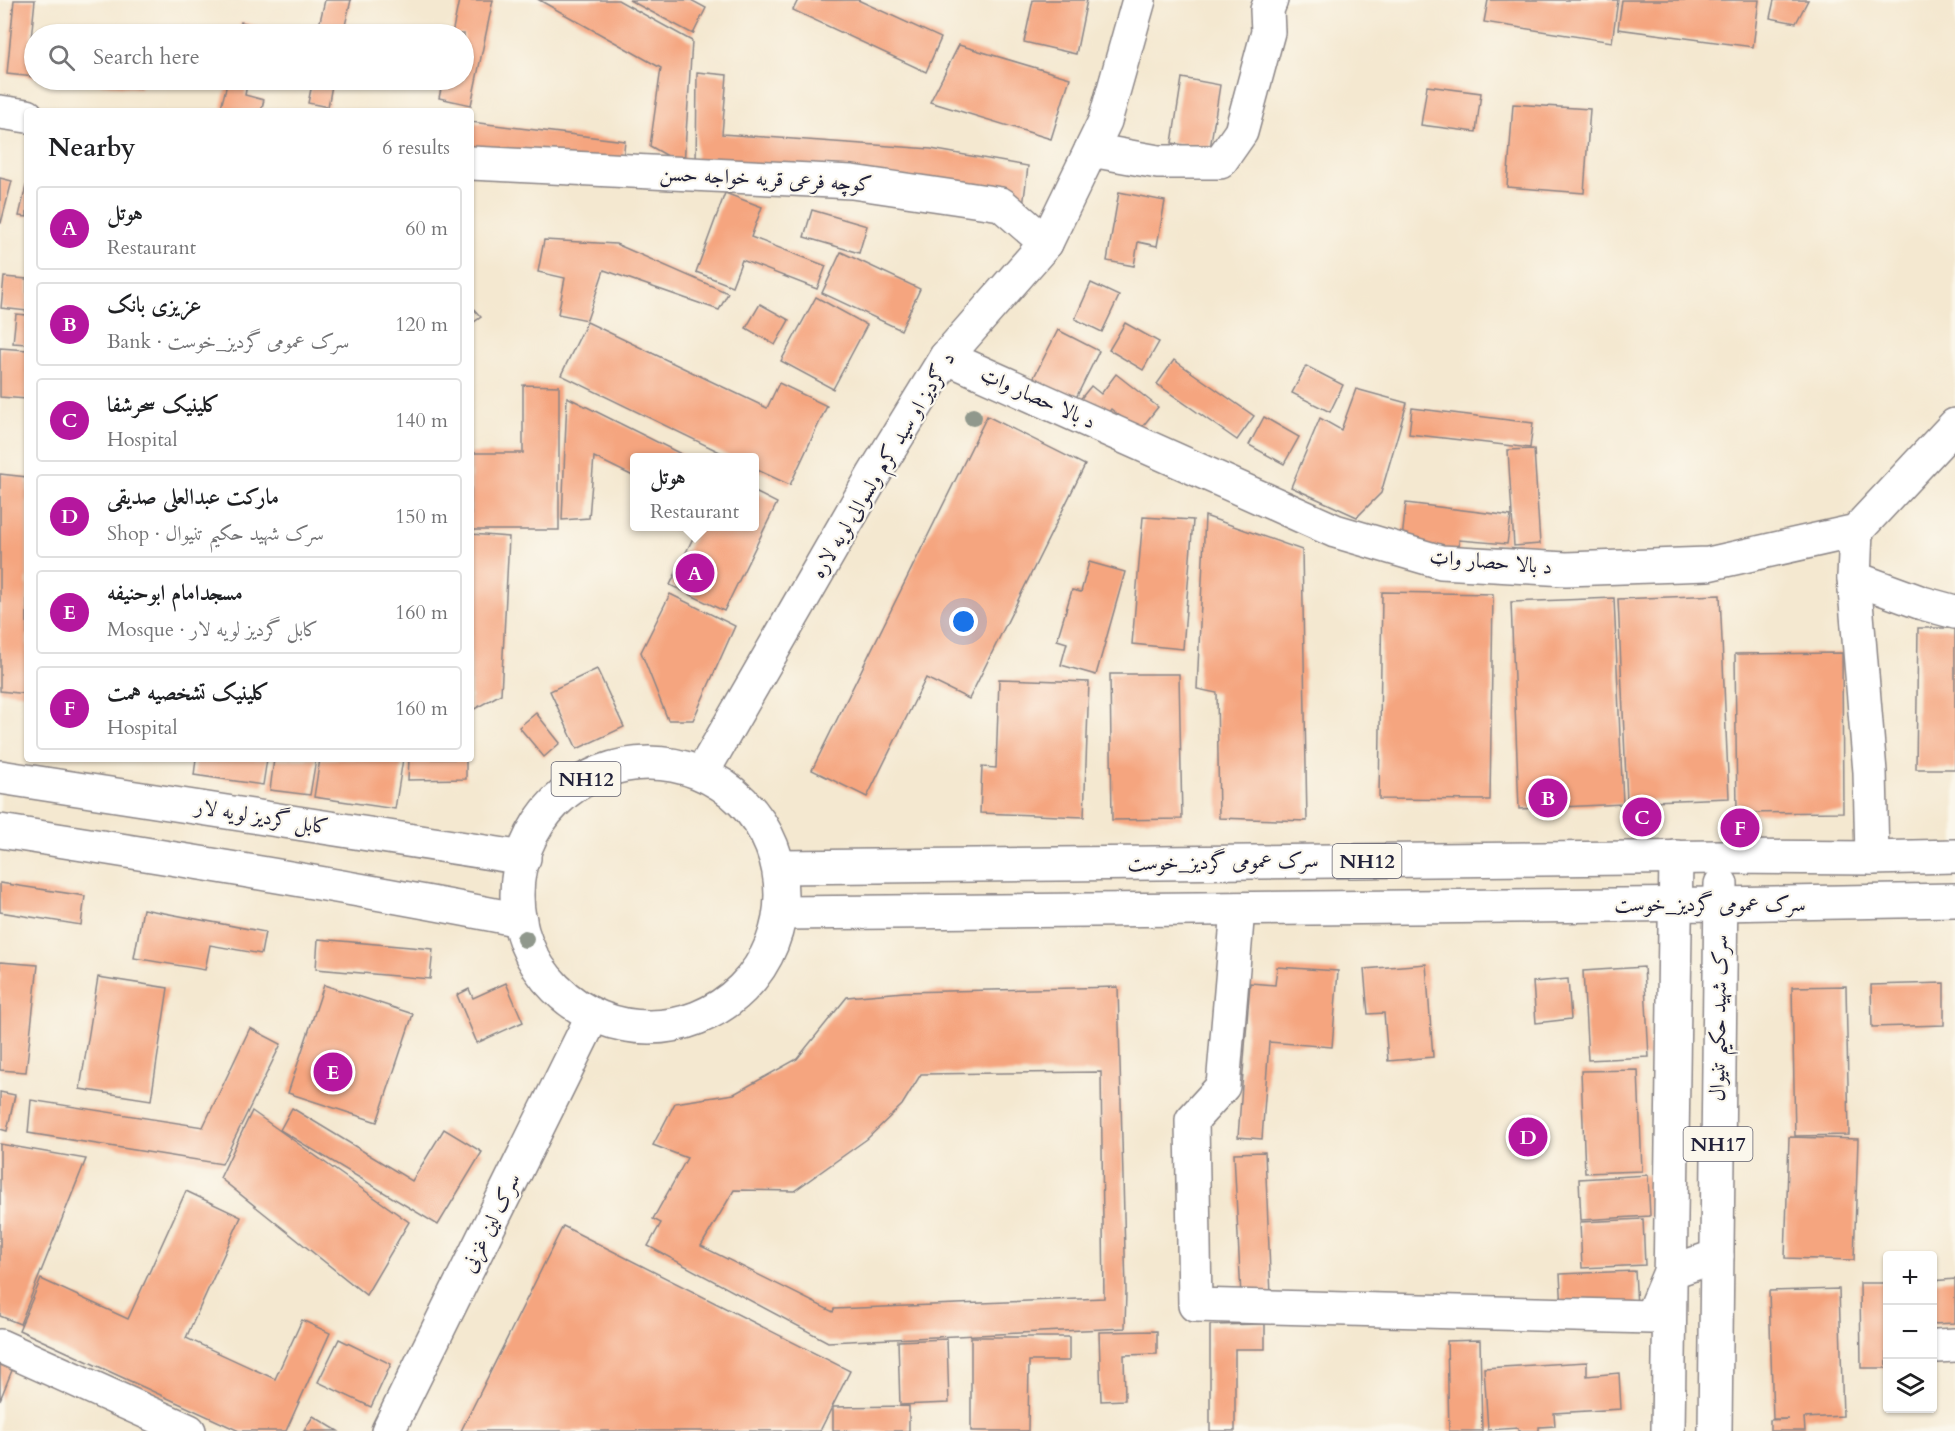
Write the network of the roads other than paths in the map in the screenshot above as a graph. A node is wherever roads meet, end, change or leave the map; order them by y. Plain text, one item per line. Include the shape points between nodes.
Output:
1 (1139, 0) edge
2 (1271, 0) edge
3 (0, 112) edge
4 (24, 116) edge
5 (1091, 150) junction
6 (474, 163) edge
7 (1046, 243) junction
8 (946, 357) junction
9 (1955, 425) edge
10 (1856, 531) junction
11 (1854, 578) junction
12 (1955, 612) edge
13 (702, 773) junction
14 (0, 777) edge
15 (0, 831) edge
16 (1955, 856) edge
17 (1676, 857) junction
18 (1721, 857) junction
19 (524, 858) junction
20 (1872, 858) junction
21 (779, 867) junction
22 (1955, 900) edge
23 (1676, 904) junction
24 (1720, 904) junction
25 (1238, 909) junction
26 (781, 913) junction
27 (520, 920) junction
28 (593, 1015) junction
29 (1717, 1256) junction
30 (1670, 1272) junction
31 (0, 1346) edge
32 (189, 1431) edge
33 (388, 1431) edge
34 (1668, 1431) edge
35 (1715, 1431) edge

1 - 5 main road, د ګردیز او سید کرم ولسوالۍ لویه لاره via 1105,121
2 - 5 main road via 1267,10 1268,32 1241,132 1220,162 1158,162
3 - 4 main road
5 - 7 main road, د ګردیز او سید کرم ولسوالۍ لویه لاره
6 - 7 main road, کوچه فرعی قریه خواجه حسن via 852,182 1001,204
7 - 8 main road, د ګردیز او سید کرم ولسوالۍ لویه لاره
8 - 10 main road, د بالا حصار واټ via 1335,531 1441,561 1566,569 1708,564
8 - 13 main road, د ګردیز او سید کرم ولسوالۍ لویه لاره
9 - 10 main road
10 - 11 main road
11 - 12 main road
11 - 20 main road via 1870,772
13 - 19 main road, NH12 via 662,763 632,764 584,780 552,805 529,840
13 - 21 main road, NH12 via 737,795 764,827
14 - 19 main road, کابل گردیز لویه لار
15 - 27 main road
16 - 20 main road, سرک عمومی گردیز_خوست / NH12
17 - 18 main road, سرک عمومی گردیز_خوست / NH12
17 - 21 main road, سرک عمومی گردیز_خوست / NH12
17 - 23 main road, NH17
18 - 20 main road, سرک عمومی گردیز_خوست / NH12
18 - 24 main road, سرک شهید حکیم تنیوال / NH17
19 - 27 main road, NH12 via 518,879
21 - 26 main road, NH12
22 - 24 main road, سرک عمومی گردیز_خوست / NH12
23 - 24 main road, سرک عمومی گردیز_خوست / NH12
23 - 25 main road, سرک عمومی گردیز_خوست / NH12
23 - 30 main road, NH17
24 - 29 main road, سرک شهید حکیم تنیوال / NH17
25 - 26 main road, سرک عمومی گردیز_خوست / NH12
25 - 30 main road via 1223,1086 1192,1120 1195,1305 1651,1317
26 - 28 main road, NH12 via 769,952 746,986 713,1011 674,1025 633,1027
27 - 28 main road, NH12 via 534,959 559,992
28 - 33 main road, سرک لین غزنی
29 - 30 main road
29 - 35 main road, سرک شهید حکیم تنیوال / NH17
30 - 34 main road, NH17
31 - 32 main road

